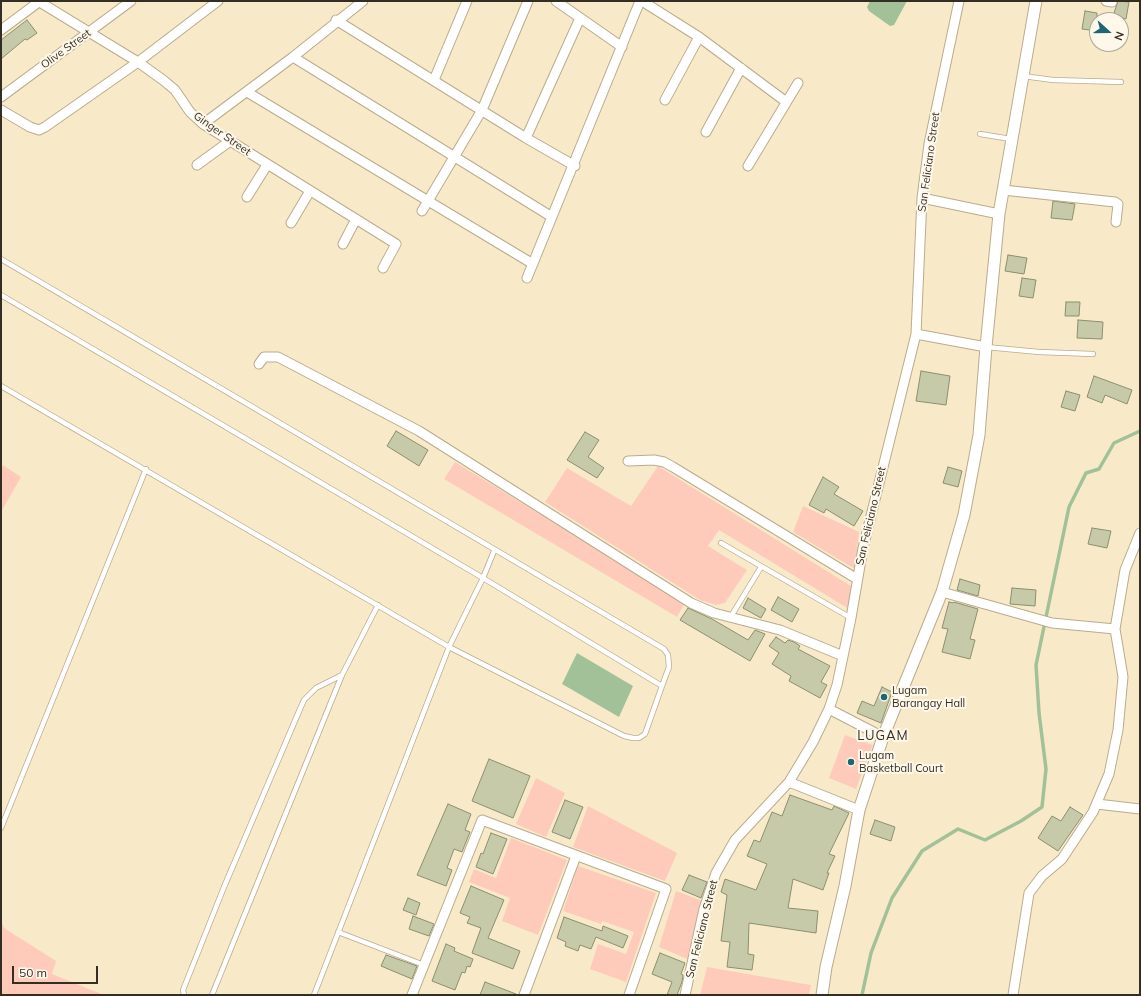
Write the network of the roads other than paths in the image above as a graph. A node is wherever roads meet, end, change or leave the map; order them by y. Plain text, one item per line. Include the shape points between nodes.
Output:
1 (39, 1) edge
2 (131, 1) edge
3 (218, 1) edge
4 (363, 1) edge
5 (467, 1) edge
6 (528, 1) edge
7 (556, 1) edge
8 (641, 1) edge
9 (960, 1) edge
10 (1036, 1) edge
11 (580, 18) junction
12 (336, 20) junction
13 (1, 30) edge
14 (90, 32) junction
15 (699, 37) junction
16 (622, 46) junction
17 (293, 58) junction
18 (138, 62) junction
19 (741, 68) junction
20 (1023, 76) junction
21 (434, 80) junction
22 (798, 82) dead end
23 (1121, 82) dead end
24 (247, 92) junction
25 (1, 97) edge
26 (665, 100) dead end
27 (785, 101) junction
28 (1, 110) edge
29 (482, 110) junction
30 (203, 124) junction
31 (706, 132) dead end
32 (980, 134) dead end
33 (526, 138) junction
34 (1011, 139) junction
35 (230, 141) junction
36 (456, 156) junction
37 (197, 165) dead end
38 (267, 165) junction
39 (575, 166) junction
40 (748, 166) dead end
41 (1003, 190) junction
42 (310, 191) junction
43 (247, 197) dead end
44 (922, 198) junction
45 (429, 200) junction
46 (422, 211) dead end
47 (999, 214) junction
48 (552, 217) junction
49 (356, 219) junction
50 (1116, 222) dead end
51 (291, 223) dead end
52 (343, 244) dead end
53 (1, 259) edge
54 (533, 264) junction
55 (383, 268) dead end
56 (528, 278) dead end
57 (1, 295) edge
58 (916, 334) junction
59 (986, 347) junction
60 (1092, 354) dead end
61 (259, 364) dead end
62 (1, 386) edge
63 (628, 461) dead end
64 (146, 469) junction
65 (1140, 533) edge
66 (721, 543) dead end
67 (494, 551) junction
68 (761, 567) junction
69 (483, 578) junction
70 (857, 579) junction
71 (942, 592) junction
72 (378, 604) junction
73 (730, 618) junction
74 (851, 618) junction
75 (1115, 629) junction
76 (449, 647) junction
77 (843, 656) junction
78 (342, 675) junction
79 (662, 686) junction
80 (828, 710) junction
81 (883, 737) junction
82 (789, 782) junction
83 (1097, 804) junction
84 (1140, 809) edge
85 (859, 810) junction
86 (1, 828) edge
87 (576, 856) junction
88 (338, 932) junction
89 (424, 965) junction
90 (184, 995) edge
91 (212, 995) edge
92 (314, 995) edge
93 (412, 995) edge
94 (524, 995) edge
95 (629, 995) edge
96 (685, 995) edge
97 (822, 995) edge
98 (1013, 995) edge

1 - 13 street
1 - 14 street, Ginger Street
2 - 14 street, Olive Street
3 - 18 street
4 - 12 street
5 - 21 street
6 - 29 street
7 - 11 street
8 - 15 street
8 - 16 street
9 - 44 street, San Feliciano Street via 929,144
10 - 20 street
11 - 16 street
11 - 33 street
12 - 17 street
12 - 21 street
14 - 18 street, Ginger Street
14 - 25 street, Olive Street
15 - 19 street
15 - 26 street
16 - 39 street
17 - 24 street
17 - 36 street
18 - 28 street via 39,130 30,128
18 - 30 street, Ginger Street via 174,90 190,112
19 - 27 street
19 - 31 street
20 - 23 lane via 1053,80
20 - 34 street
21 - 29 street
22 - 27 street
24 - 30 street
24 - 45 street
27 - 40 street
29 - 33 street
29 - 36 street
30 - 35 street, Ginger Street
32 - 34 lane
33 - 39 street
34 - 41 street
35 - 37 street
35 - 38 street, Ginger Street
36 - 45 street
36 - 48 street
38 - 42 street, Ginger Street
38 - 43 street
39 - 48 street
41 - 47 street
41 - 50 street via 1116,202
42 - 49 street, Ginger Street
42 - 51 street
44 - 47 street
44 - 58 street, San Feliciano Street
45 - 46 street
45 - 54 street
47 - 59 street
48 - 54 street
49 - 52 street
49 - 55 street, Ginger Street via 396,244
53 - 67 lane
54 - 56 street
57 - 69 lane
58 - 59 street
58 - 70 street, San Feliciano Street
59 - 60 lane
59 - 71 street via 979,435 964,515
61 - 73 street via 264,356 278,357 419,431 691,603
62 - 64 lane
63 - 70 street via 654,460 668,464
64 - 72 lane
64 - 86 lane
65 - 75 street via 1125,570
66 - 68 lane
67 - 69 lane
67 - 79 lane via 664,649 668,655 668,667
68 - 73 lane
68 - 74 lane
69 - 76 lane
69 - 79 lane
70 - 74 street, San Feliciano Street
71 - 75 street via 1052,623
71 - 81 street
72 - 76 lane
72 - 78 lane
73 - 77 street via 780,630
74 - 77 street, San Feliciano Street
75 - 83 street via 1123,677 1118,730 1109,774
76 - 79 lane via 624,736 633,738 645,734
76 - 88 lane
77 - 80 street, San Feliciano Street
78 - 90 lane via 316,688 302,704 224,887 183,990
78 - 91 lane
80 - 81 street
80 - 82 street, San Feliciano Street via 813,742
81 - 85 street
82 - 85 street
82 - 96 street, San Feliciano Street via 735,840 716,873 704,909
83 - 84 street
83 - 98 street via 1062,859 1042,876 1029,893
85 - 97 street
87 - 89 street via 482,820
87 - 94 street
87 - 95 street via 666,889
88 - 89 lane
88 - 92 lane
89 - 93 street

